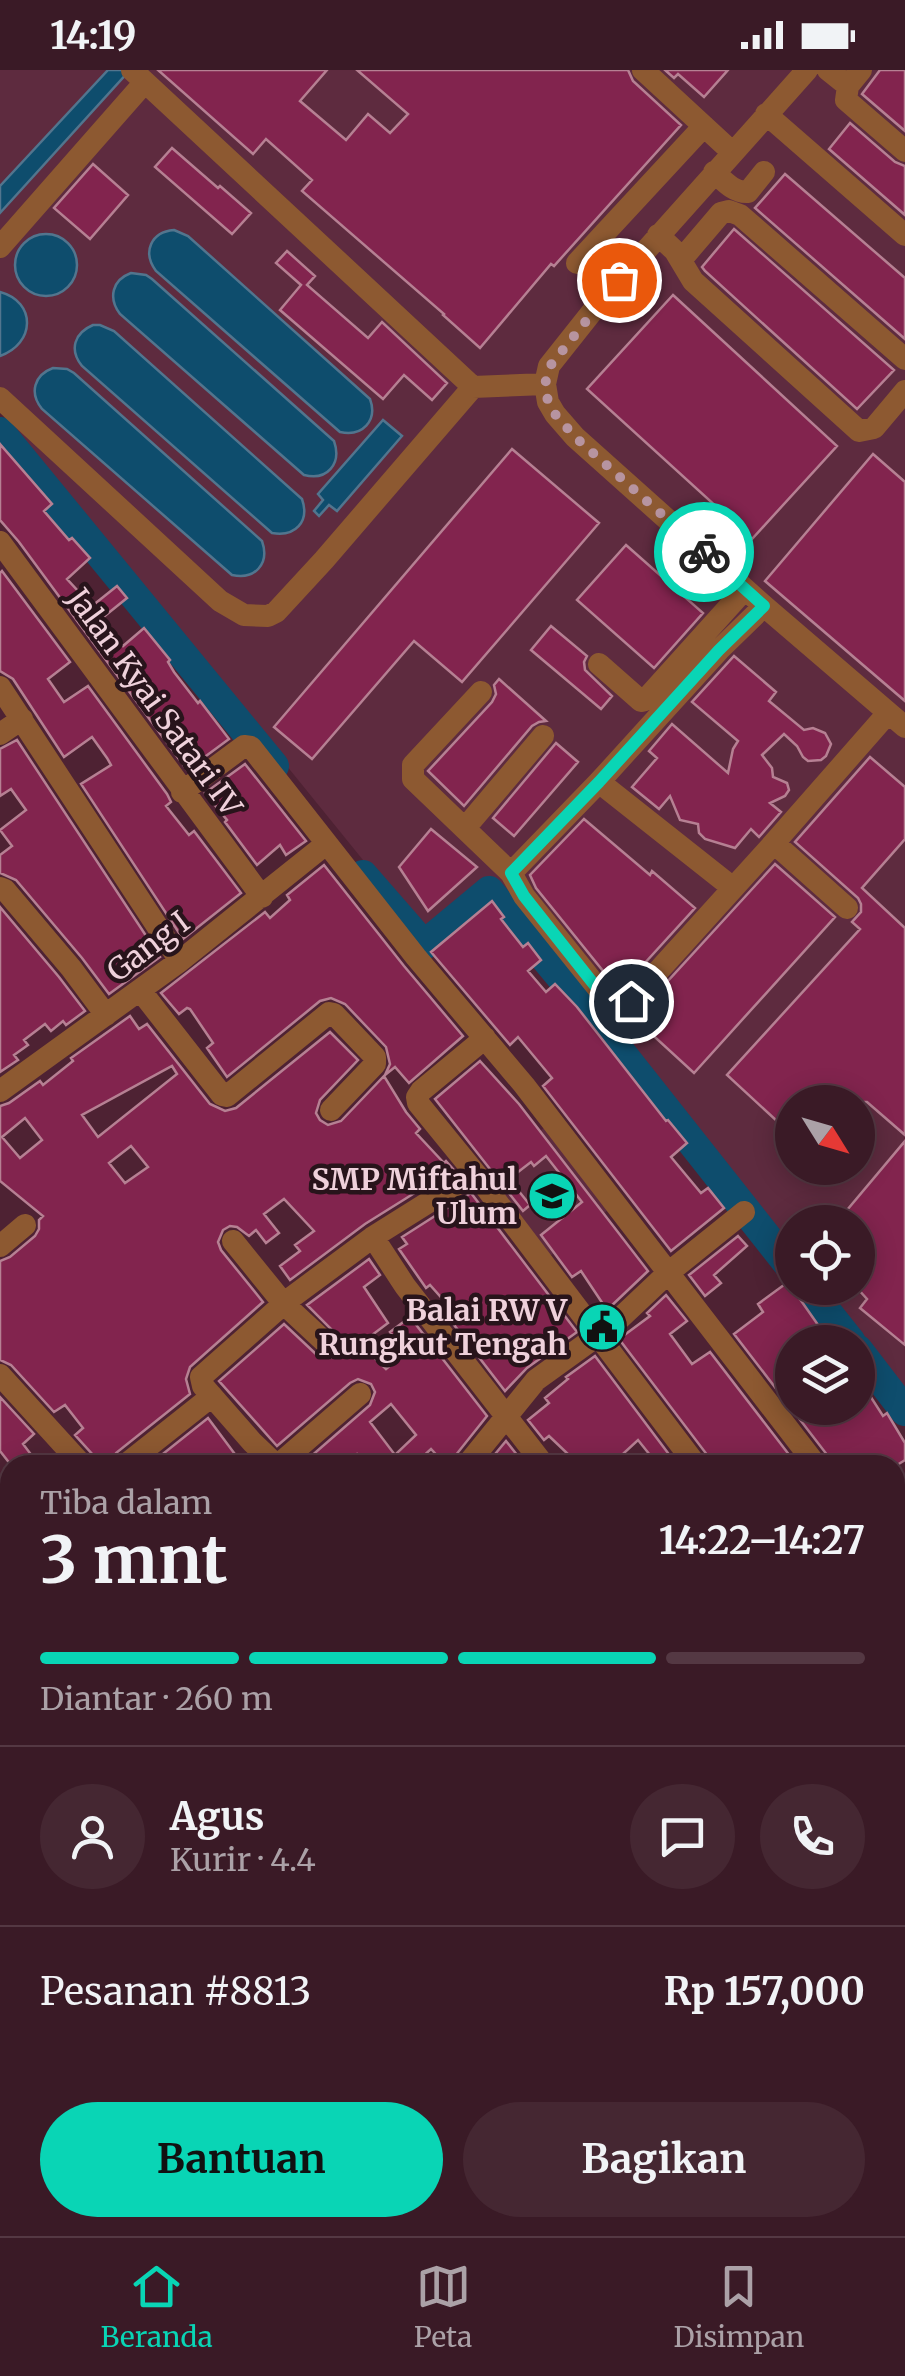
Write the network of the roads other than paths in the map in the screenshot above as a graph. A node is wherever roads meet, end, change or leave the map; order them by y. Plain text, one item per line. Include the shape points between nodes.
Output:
1 (643, 70) edge
2 (806, 70) edge
3 (828, 70) edge
4 (138, 76) edge
5 (854, 78) edge
6 (766, 114) junction
7 (704, 126) junction
8 (905, 151) edge
9 (732, 152) junction
10 (714, 172) junction
11 (764, 172) dead end
12 (905, 235) edge
13 (658, 236) junction
14 (0, 247) edge
15 (681, 260) junction
16 (576, 264) dead end
17 (905, 358) edge
18 (545, 384) junction
19 (472, 387) junction
20 (905, 391) edge
21 (0, 398) edge
22 (0, 542) edge
23 (745, 588) junction
24 (764, 606) junction
25 (599, 664) dead end
26 (0, 687) edge
27 (480, 692) dead end
28 (22, 719) junction
29 (897, 720) edge
30 (0, 734) edge
31 (543, 736) dead end
32 (599, 782) junction
33 (182, 792) junction
34 (465, 828) junction
35 (326, 844) junction
36 (774, 844) junction
37 (511, 873) junction
38 (733, 888) junction
39 (2, 889) edge
40 (262, 897) junction
41 (847, 908) dead end
42 (180, 961) junction
43 (140, 990) junction
44 (106, 1015) junction
45 (485, 1038) junction
46 (0, 1091) edge
47 (332, 1110) dead end
48 (474, 1173) junction
49 (744, 1212) dead end
50 (24, 1225) dead end
51 (372, 1237) junction
52 (233, 1241) dead end
53 (0, 1246) edge
54 (668, 1273) junction
55 (284, 1304) junction
56 (597, 1336) junction
57 (327, 1344) dead end
58 (0, 1376) edge
59 (360, 1394) dead end
60 (212, 1396) junction
61 (506, 1418) junction
62 (73, 1455) edge
63 (138, 1455) edge
64 (266, 1455) edge
65 (289, 1455) edge
66 (475, 1455) edge
67 (536, 1455) edge
68 (688, 1455) edge
69 (808, 1455) edge

1 - 7 street
2 - 6 street
3 - 5 street
4 - 14 street
4 - 19 street
5 - 8 street via 846,100
6 - 9 street
6 - 12 street
7 - 9 street
7 - 16 street
9 - 10 street
10 - 11 street via 743,192
10 - 13 street
13 - 15 street
13 - 18 street via 550,366
15 - 17 street via 721,213 740,215
15 - 20 street via 693,281 859,430 874,428
18 - 19 street
18 - 23 street via 548,402 575,437
19 - 21 street via 276,612 258,617 220,602
22 - 33 street, Jalan Kyai Satari IV
23 - 24 street
23 - 25 street via 645,700
24 - 29 street
24 - 32 street
26 - 28 street
27 - 34 street via 412,773
28 - 30 street
28 - 42 street
29 - 36 street
31 - 34 street
32 - 37 street
32 - 38 street
33 - 35 street via 249,746
33 - 40 street, Jalan Kyai Satari IV
34 - 37 street
35 - 40 street, Gang I
35 - 45 street
36 - 38 street
36 - 41 street
37 - 38 street via 600,992 621,1004 631,1001
39 - 44 street
40 - 42 street, Gang I
42 - 43 street, Gang I
43 - 44 street, Gang I
43 - 47 street via 224,1096 334,1014 376,1064
44 - 46 street, Gang I
45 - 48 street via 417,1096
45 - 54 street
48 - 51 street
48 - 56 street
49 - 54 street
50 - 53 street
51 - 55 street
51 - 61 street
52 - 55 street
54 - 56 street
54 - 69 street
55 - 57 street
55 - 60 street via 201,1377
56 - 61 street via 536,1380
56 - 68 street
58 - 62 street
59 - 65 street
60 - 63 street
60 - 64 street
61 - 66 street
61 - 67 street

